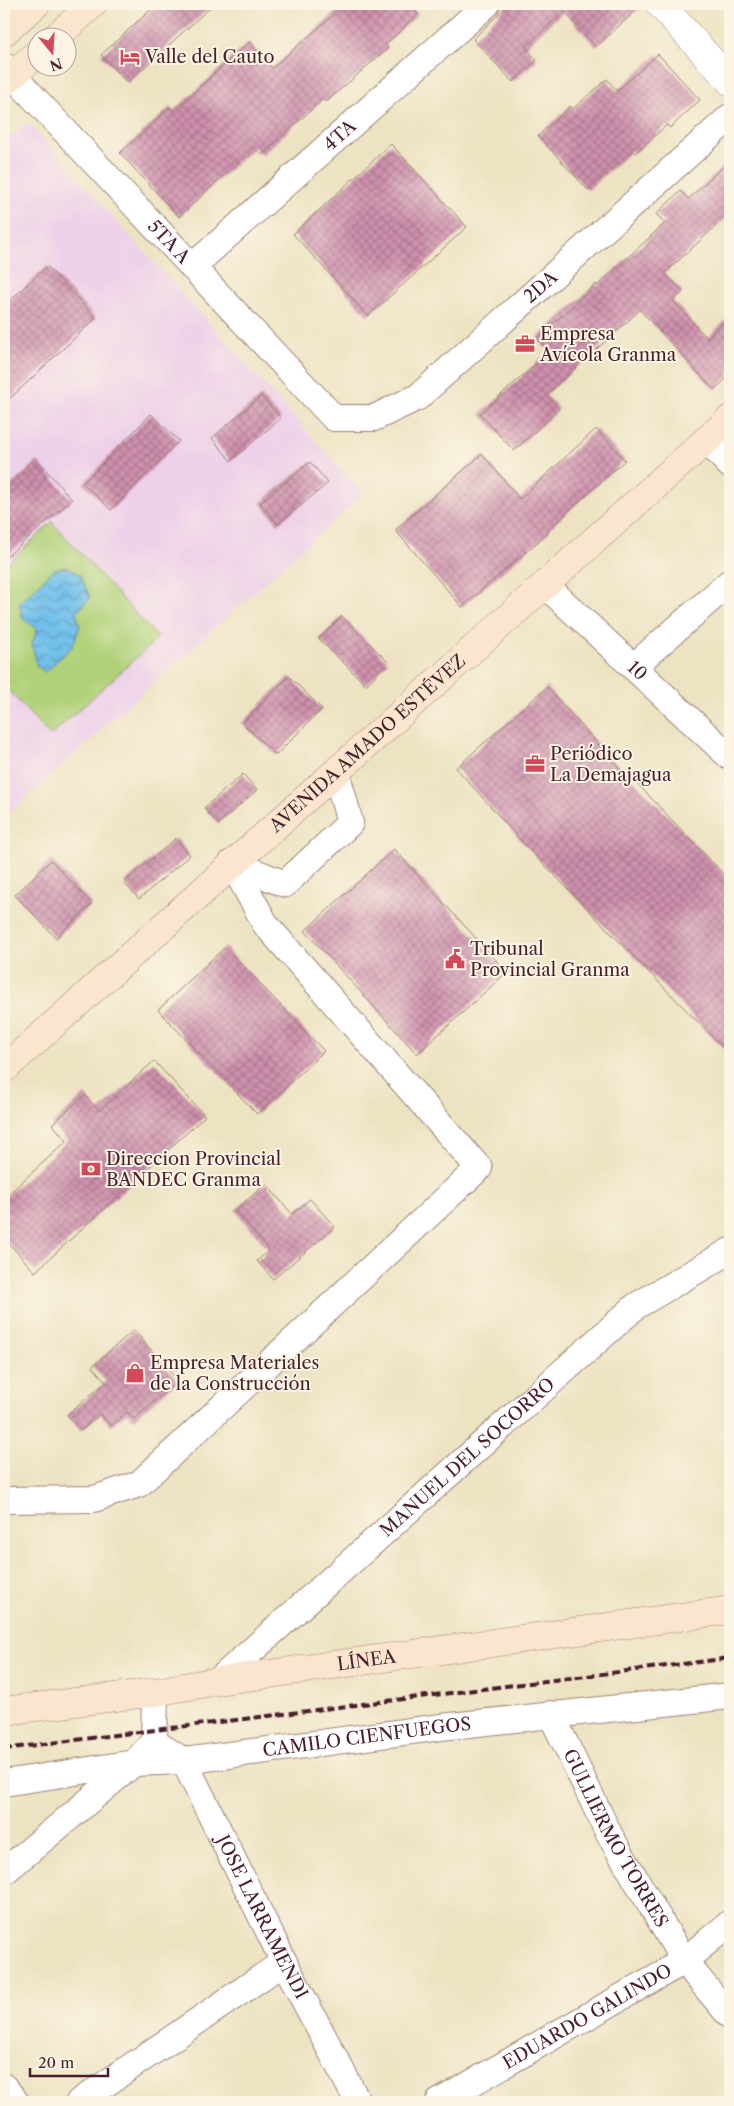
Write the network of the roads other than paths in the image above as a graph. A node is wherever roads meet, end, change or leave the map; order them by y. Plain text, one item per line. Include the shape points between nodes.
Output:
1 (36, 4) edge
2 (93, 4) edge
3 (487, 4) edge
4 (660, 4) edge
5 (66, 28) edge
6 (4, 32) edge
7 (28, 60) edge
8 (6, 75) edge
9 (730, 81) edge
10 (730, 117) edge
11 (192, 267) junction
12 (334, 418) joint
13 (730, 419) edge
14 (706, 440) junction
15 (730, 465) edge
16 (730, 582) edge
17 (545, 585) junction
18 (633, 667) junction
19 (730, 758) edge
20 (336, 771) junction
21 (232, 863) junction
22 (4, 1069) edge
23 (730, 1251) edge
24 (4, 1500) edge
25 (730, 1610) edge
26 (218, 1681) junction
27 (155, 1692) junction
28 (730, 1696) edge
29 (4, 1711) edge
30 (551, 1714) junction
31 (154, 1742) junction
32 (184, 1760) junction
33 (134, 1763) junction
34 (4, 1783) edge
35 (4, 1872) edge
36 (730, 1922) edge
37 (684, 1961) junction
38 (284, 1962) junction
39 (730, 2016) edge
40 (4, 2087) edge
41 (16, 2102) edge
42 (79, 2102) edge
43 (358, 2102) edge
44 (439, 2102) edge

1 - 6 main road
2 - 5 main road
3 - 11 street, 4TA
4 - 9 street
7 - 8 main road
8 - 11 street, 5TA A
10 - 12 street, 2DA via 418,397 374,418
11 - 12 street, 5TA A
13 - 14 main road, AVENIDA AMADO ESTÉVEZ
14 - 15 street
14 - 17 main road, AVENIDA AMADO ESTÉVEZ
16 - 18 street
17 - 18 street, 10
17 - 20 main road, AVENIDA AMADO ESTÉVEZ
18 - 19 street, 10
20 - 21 main road, AVENIDA AMADO ESTÉVEZ
20 - 21 street via 350,823 285,884
21 - 22 main road, AVENIDA AMADO ESTÉVEZ
21 - 24 street via 266,925 479,1168 139,1484 94,1499
23 - 26 street, MANUEL DEL SOCORRO via 636,1306
25 - 26 main road, LÍNEA
26 - 27 main road, LÍNEA
27 - 29 main road, LÍNEA
27 - 31 street
28 - 30 street, CAMILO CIENFUEGOS
30 - 32 street, CAMILO CIENFUEGOS
30 - 37 street, GULLIERMO TORRES via 609,1834
31 - 32 street
31 - 33 street
32 - 33 street, CAMILO CIENFUEGOS
32 - 38 street, JOSE LARRAMENDI
33 - 34 street, CAMILO CIENFUEGOS
33 - 35 street
36 - 37 street, EDUARDO GALINDO
37 - 39 street, GULLIERMO TORRES
37 - 44 street, EDUARDO GALINDO
38 - 42 street
38 - 43 street, JOSE LARRAMENDI
40 - 41 street

